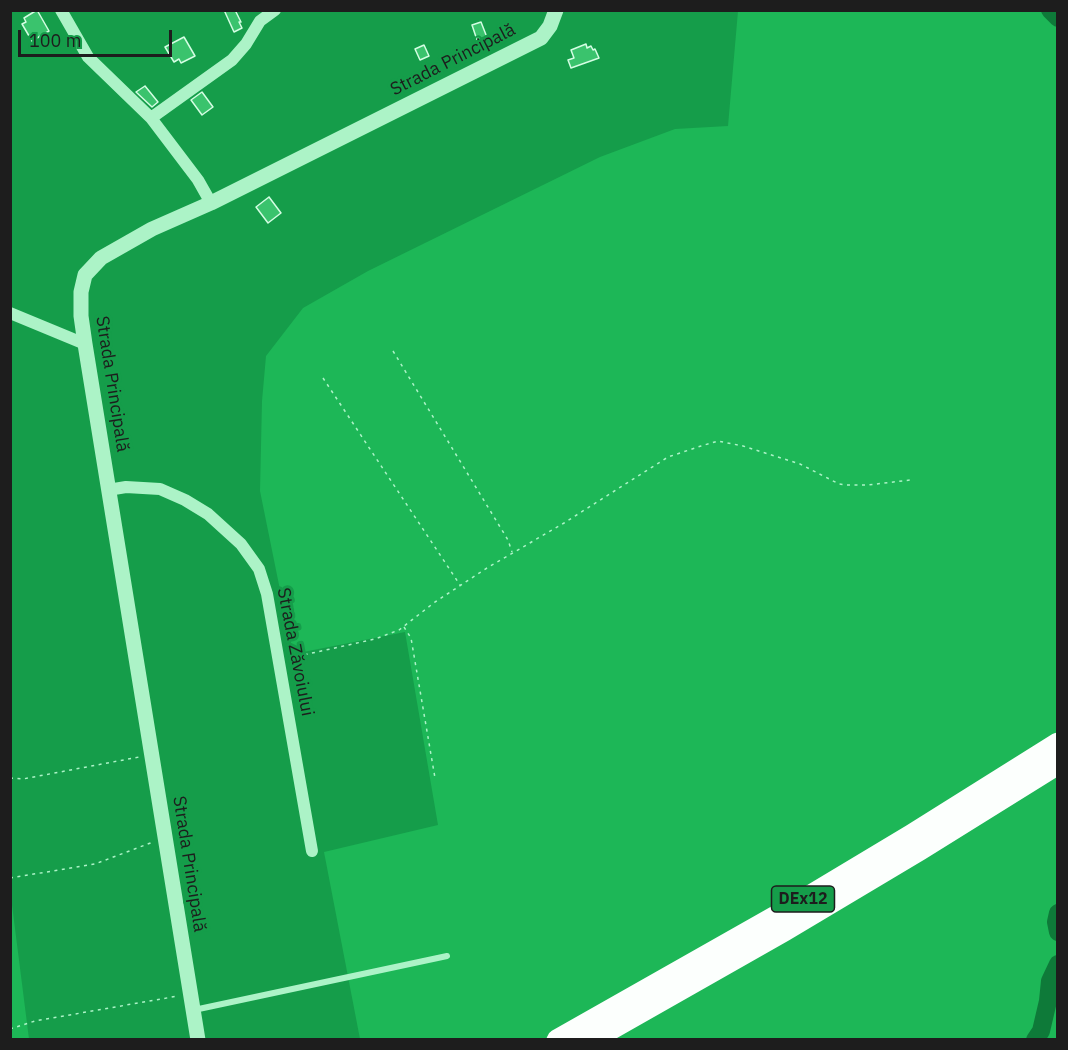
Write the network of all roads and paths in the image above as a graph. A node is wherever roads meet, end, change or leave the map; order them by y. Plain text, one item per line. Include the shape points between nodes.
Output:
1 (61, 10) edge
2 (275, 10) edge
3 (556, 10) edge
4 (151, 118) junction
5 (211, 203) junction
6 (11, 314) edge
7 (85, 344) junction
8 (393, 351) dead end
9 (323, 378) dead end
10 (910, 480) dead end
11 (108, 490) junction
12 (513, 553) junction
13 (460, 586) junction
14 (404, 627) junction
15 (279, 660) junction
16 (152, 755) junction
17 (1053, 756) edge
18 (435, 777) dead end
19 (10, 778) edge
20 (165, 837) junction
21 (312, 851) dead end
22 (10, 878) edge
23 (447, 956) dead end
24 (191, 994) junction
25 (193, 1010) junction
26 (10, 1029) edge
27 (198, 1040) edge
28 (557, 1040) edge
29 (592, 1040) edge

1 - 4 street via 88,57
2 - 4 street via 260,21 232,60
3 - 5 street, Strada Principală via 540,38
4 - 5 street
5 - 7 street, Strada Principală via 101,258 85,274 81,292
6 - 7 street
7 - 11 street, Strada Principală
8 - 12 path
9 - 13 path
10 - 12 path via 839,484 800,464 718,441 668,457
11 - 15 street, Strada Zăvoiului via 126,486 160,489 208,514 241,544 259,569
11 - 16 street, Strada Principală
12 - 13 path
13 - 14 path
14 - 15 path via 375,639
14 - 18 path via 411,638
15 - 21 street, Strada Zăvoiului
16 - 19 path via 23,779
16 - 20 street, Strada Principală
17 - 28 highway, DEx12
17 - 29 highway, DEx12 via 920,850
20 - 22 path via 95,864
20 - 24 street, Strada Principală
23 - 25 lane
24 - 25 street, Strada Principală
24 - 26 path via 35,1021
25 - 27 street, Strada Principală

